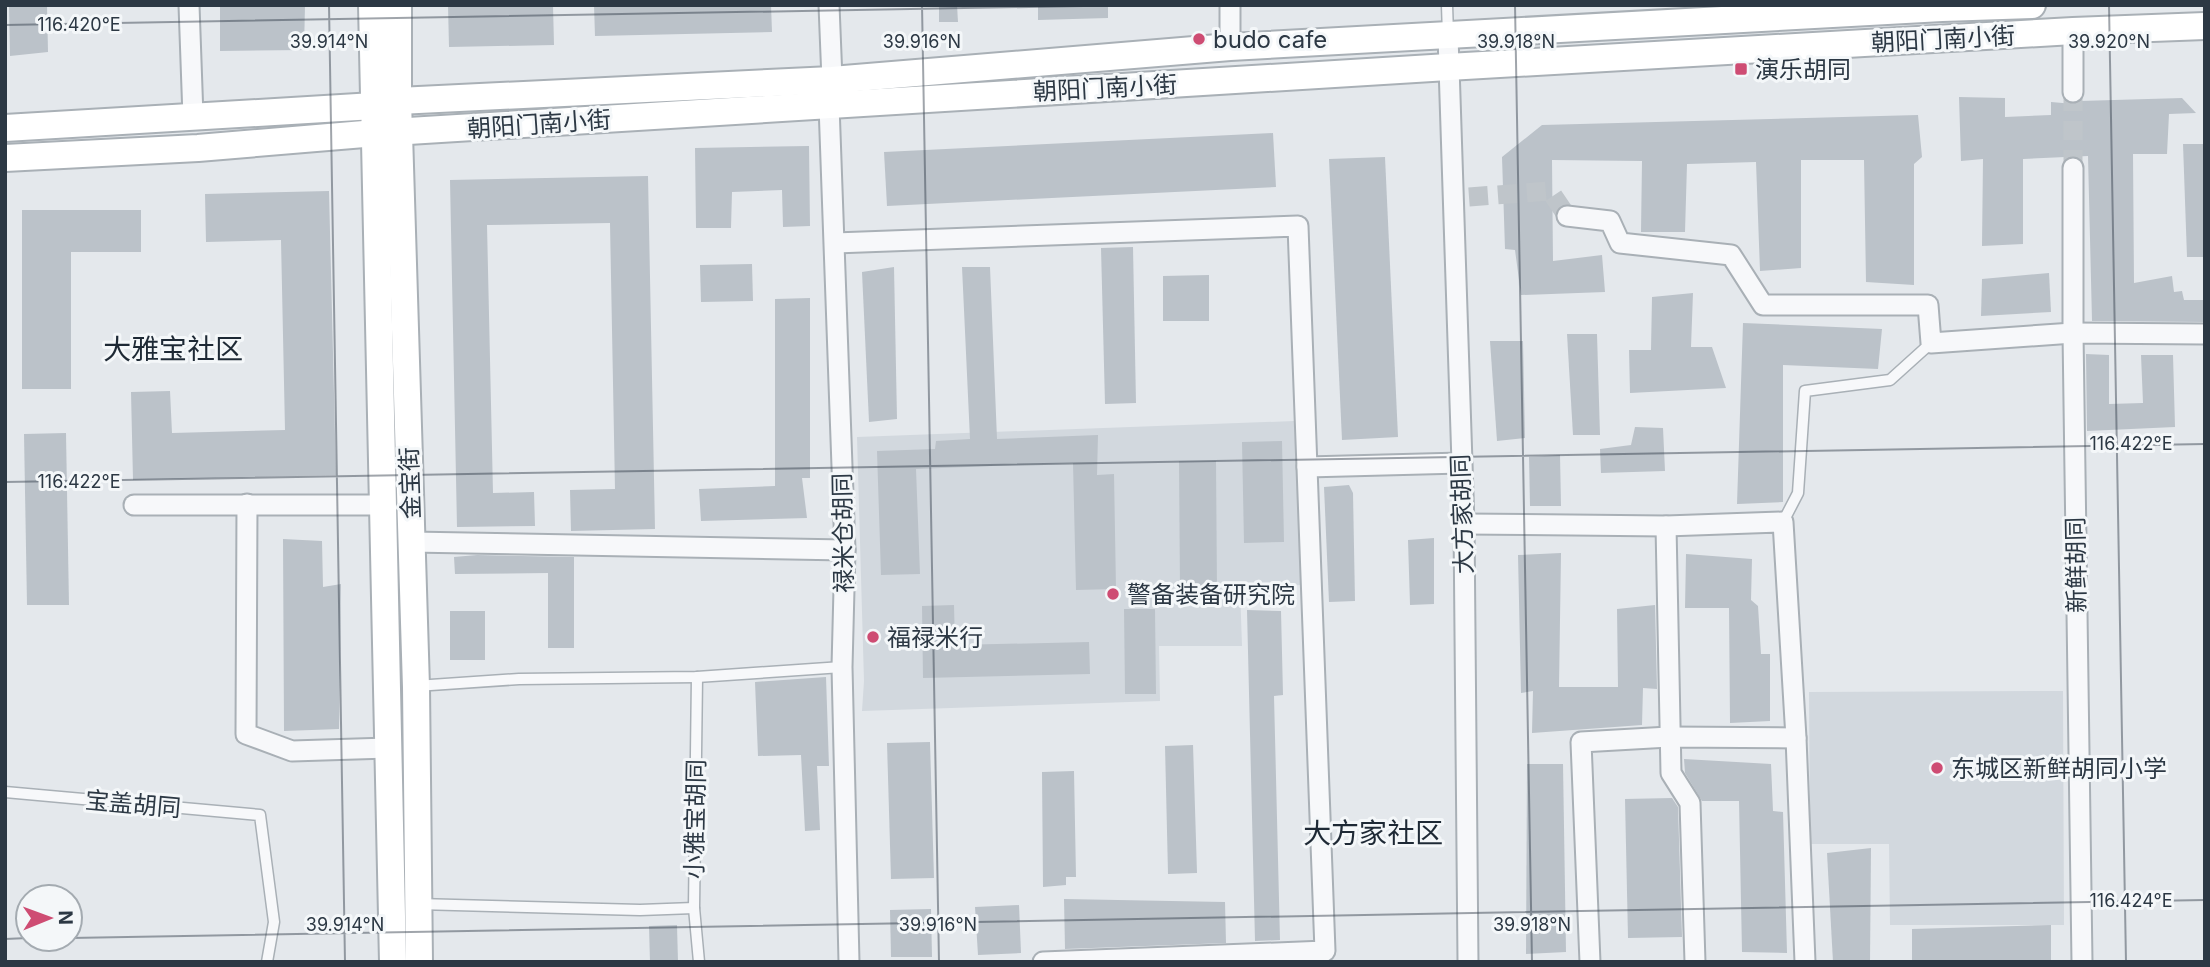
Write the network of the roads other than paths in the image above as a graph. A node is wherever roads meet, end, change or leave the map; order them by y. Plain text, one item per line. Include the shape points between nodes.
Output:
1 (189, 5) edge
2 (372, 5) edge
3 (398, 5) edge
4 (829, 5) edge
5 (1230, 5) edge
6 (1447, 5) edge
7 (2032, 5) edge
8 (2205, 26) edge
9 (2073, 31) junction
10 (1448, 36) junction
11 (1230, 47) junction
12 (1448, 67) junction
13 (831, 92) junction
14 (2073, 92) tunnel mouth
15 (386, 104) junction
16 (193, 117) junction
17 (5, 128) edge
18 (388, 133) junction
19 (5, 158) edge
20 (2073, 168) tunnel mouth
21 (1567, 216) tunnel mouth
22 (835, 243) junction
23 (2073, 333) junction
24 (2205, 334) edge
25 (1931, 343) junction
26 (1461, 463) junction
27 (1307, 467) junction
28 (247, 504) junction
29 (134, 505) dead end
30 (383, 505) junction
31 (1783, 522) junction
32 (1464, 524) junction
33 (1666, 526) junction
34 (411, 541) junction
35 (845, 550) junction
36 (842, 667) junction
37 (697, 677) junction
38 (416, 687) junction
39 (1670, 737) junction
40 (1796, 738) junction
41 (388, 748) junction
42 (5, 792) edge
43 (418, 904) junction
44 (694, 908) junction
45 (1324, 956) edge
46 (267, 962) edge
47 (393, 962) edge
48 (419, 962) edge
49 (699, 962) edge
50 (849, 962) edge
51 (1043, 962) edge
52 (1468, 962) edge
53 (1590, 962) edge
54 (1695, 962) edge
55 (1805, 962) edge
56 (2082, 962) edge

1 - 16 street
2 - 15 main road, 金宝街
3 - 15 main road, 金宝街
4 - 13 street, 禄米仓胡同
5 - 11 street
6 - 10 lane
7 - 10 main road, 朝阳门南小街
8 - 9 main road, 朝阳门南小街
9 - 12 main road, 朝阳门南小街
9 - 14 street
10 - 11 main road, 朝阳门南小街
10 - 12 street, 大方家胡同
11 - 13 main road, 朝阳门南小街
12 - 13 main road, 朝阳门南小街
12 - 26 street, 大方家胡同 via 1461,196
13 - 15 main road, 朝阳门南小街
13 - 18 main road, 朝阳门南小街
13 - 22 street, 禄米仓胡同
15 - 16 main road, 朝阳门南小街
15 - 18 main road, 金宝街
16 - 17 main road, 朝阳门南小街
18 - 19 main road, 朝阳门南小街
18 - 30 main road, 金宝街
18 - 34 main road, 金宝街
20 - 23 street, 新鲜胡同
21 - 25 street via 1610,221 1620,243 1731,255 1763,305 1928,305
22 - 27 street via 1298,226
22 - 35 street, 禄米仓胡同
23 - 24 street
23 - 25 street
23 - 56 street, 新鲜胡同
25 - 31 lane via 1891,380 1805,391 1798,493
26 - 27 street
26 - 32 street, 大方家胡同
27 - 45 street
28 - 29 street
28 - 30 street
28 - 41 street via 246,734 292,751
30 - 41 main road, 金宝街
31 - 33 street
31 - 40 street
32 - 33 street
32 - 52 street, 大方家胡同
33 - 39 street
34 - 35 street
34 - 38 main road, 金宝街
35 - 36 street, 禄米仓胡同
36 - 37 lane
36 - 50 street, 禄米仓胡同
37 - 38 lane via 519,678
37 - 44 lane, 小雅宝胡同
38 - 43 main road, 金宝街
39 - 40 street
39 - 53 street via 1581,743
39 - 54 street via 1671,773 1690,803
40 - 55 street
41 - 47 main road, 金宝街
42 - 46 lane, 宝盖胡同 via 260,815 274,922
43 - 44 lane
43 - 48 main road, 金宝街
44 - 49 lane, 小雅宝胡同
45 - 51 street

